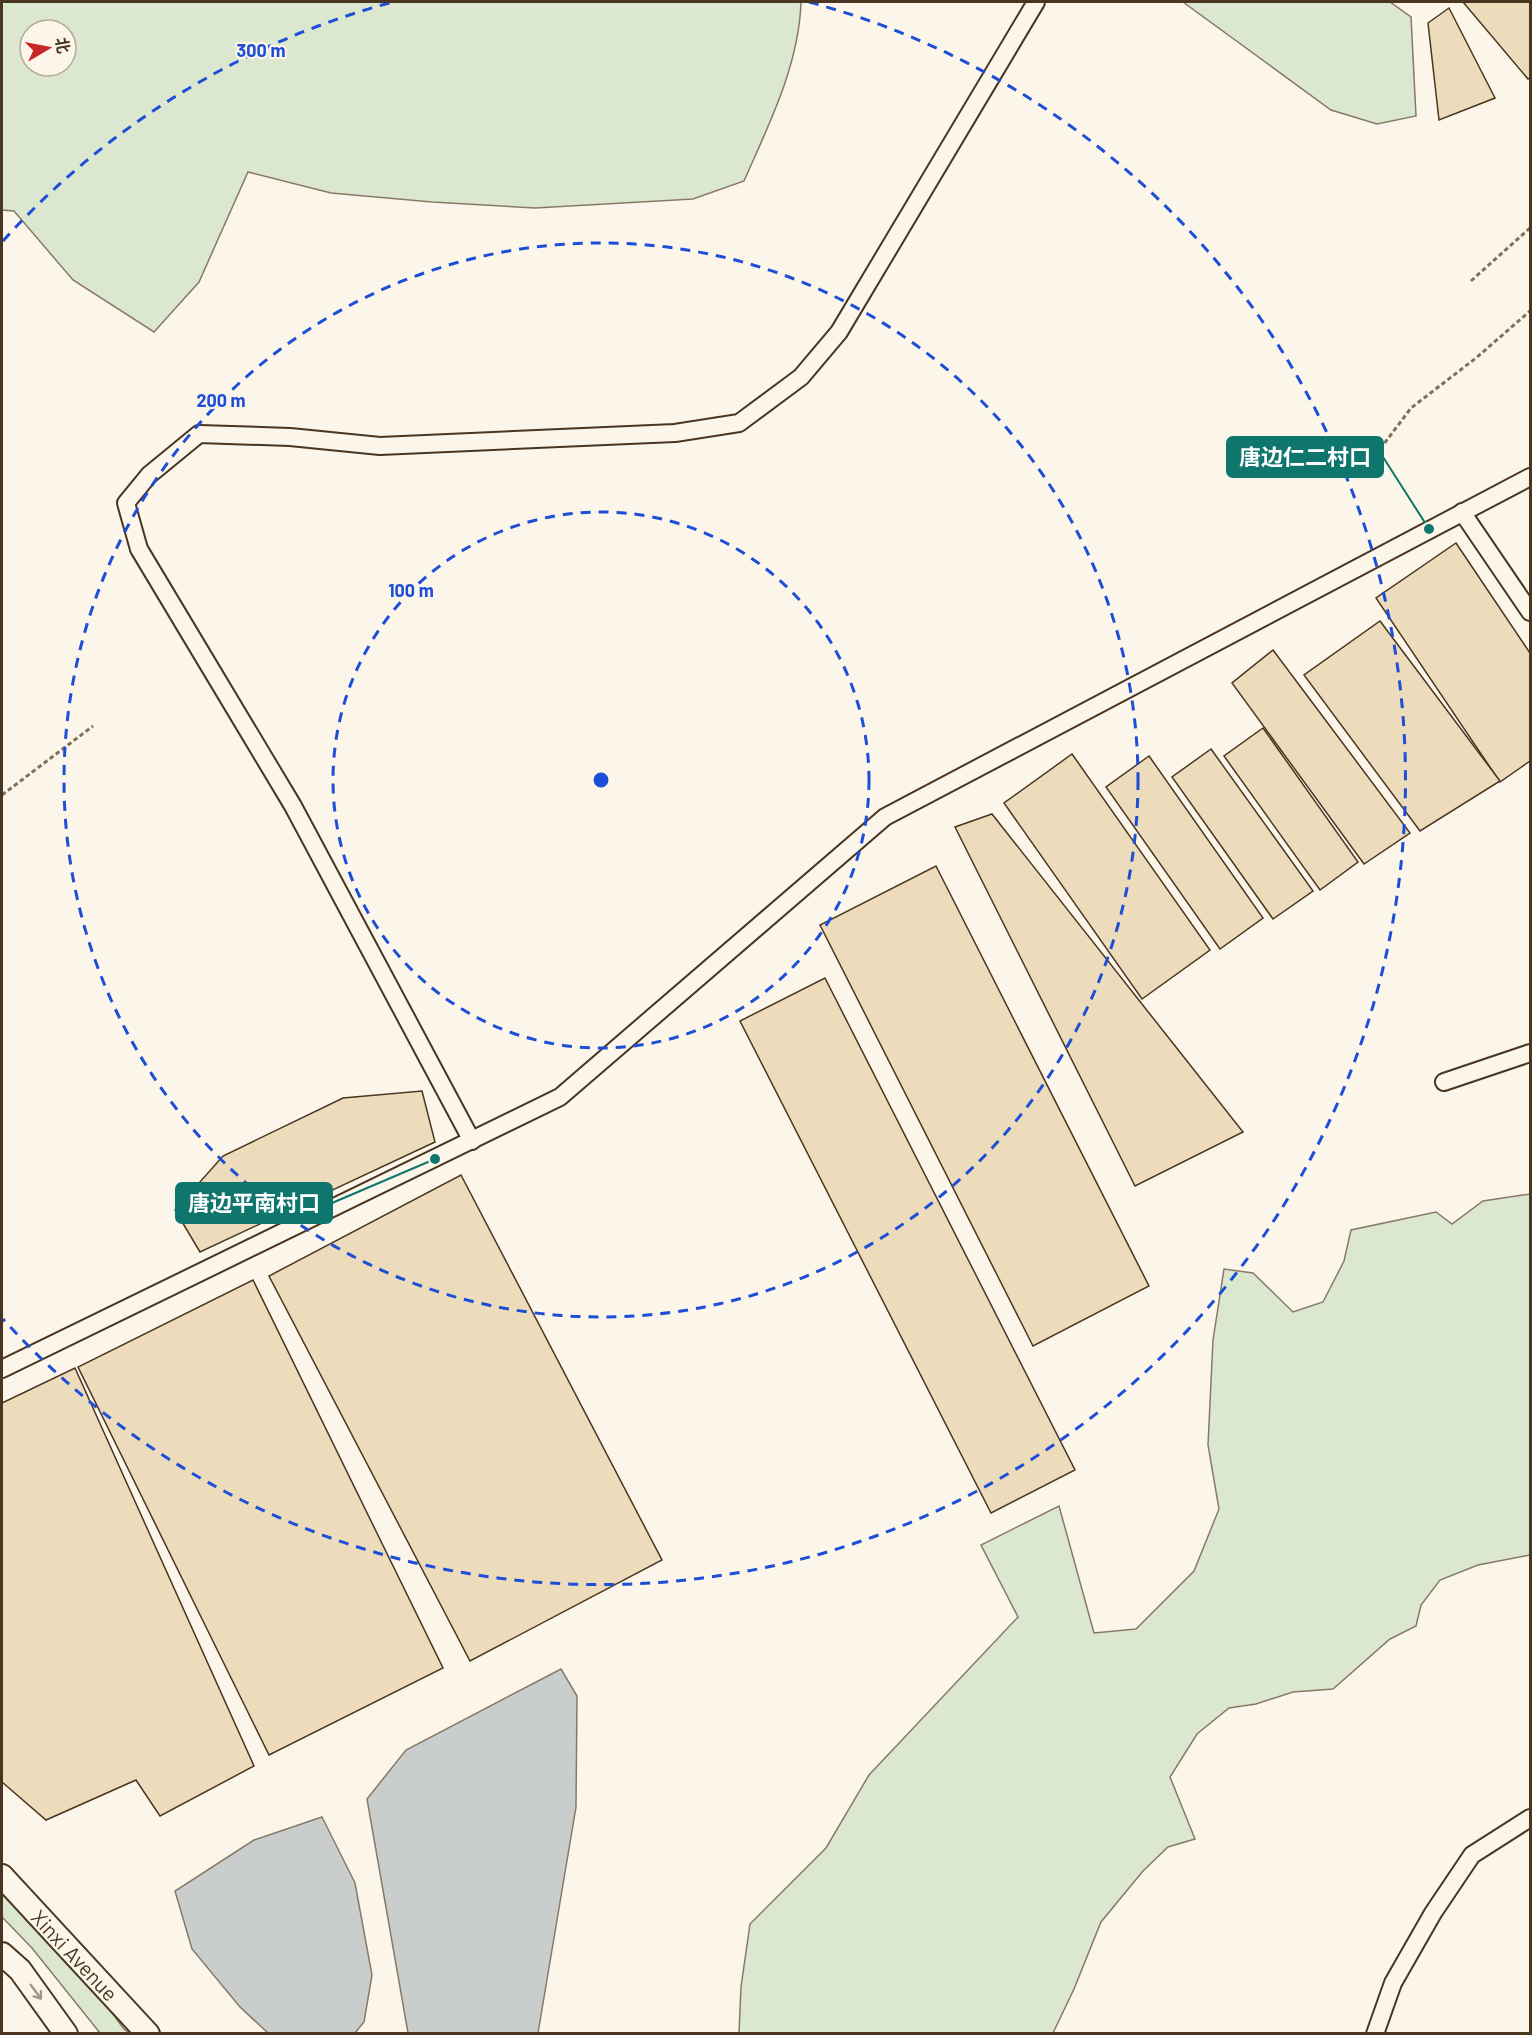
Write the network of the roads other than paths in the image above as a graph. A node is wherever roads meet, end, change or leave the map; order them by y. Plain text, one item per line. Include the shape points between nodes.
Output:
1 (1036, 2) edge
2 (1530, 477) edge
3 (1462, 512) junction
4 (1530, 612) edge
5 (1530, 1053) edge
6 (1444, 1082) dead end
7 (472, 1141) junction
8 (2, 1369) edge
9 (1530, 1818) edge
10 (2, 1876) edge
11 (2, 1954) edge
12 (66, 2034) edge
13 (148, 2034) edge
14 (1375, 2034) edge

1 - 7 street via 839,332 801,377 739,423 675,433 380,446 290,437 199,435 148,475 126,503 139,549 292,806
2 - 3 street
3 - 4 street
3 - 7 street via 885,817 560,1098
5 - 6 street
7 - 8 street
9 - 14 street via 1472,1855 1393,1983
10 - 13 main road, Xinxi Avenue
11 -> 12 main road via 20,1970

